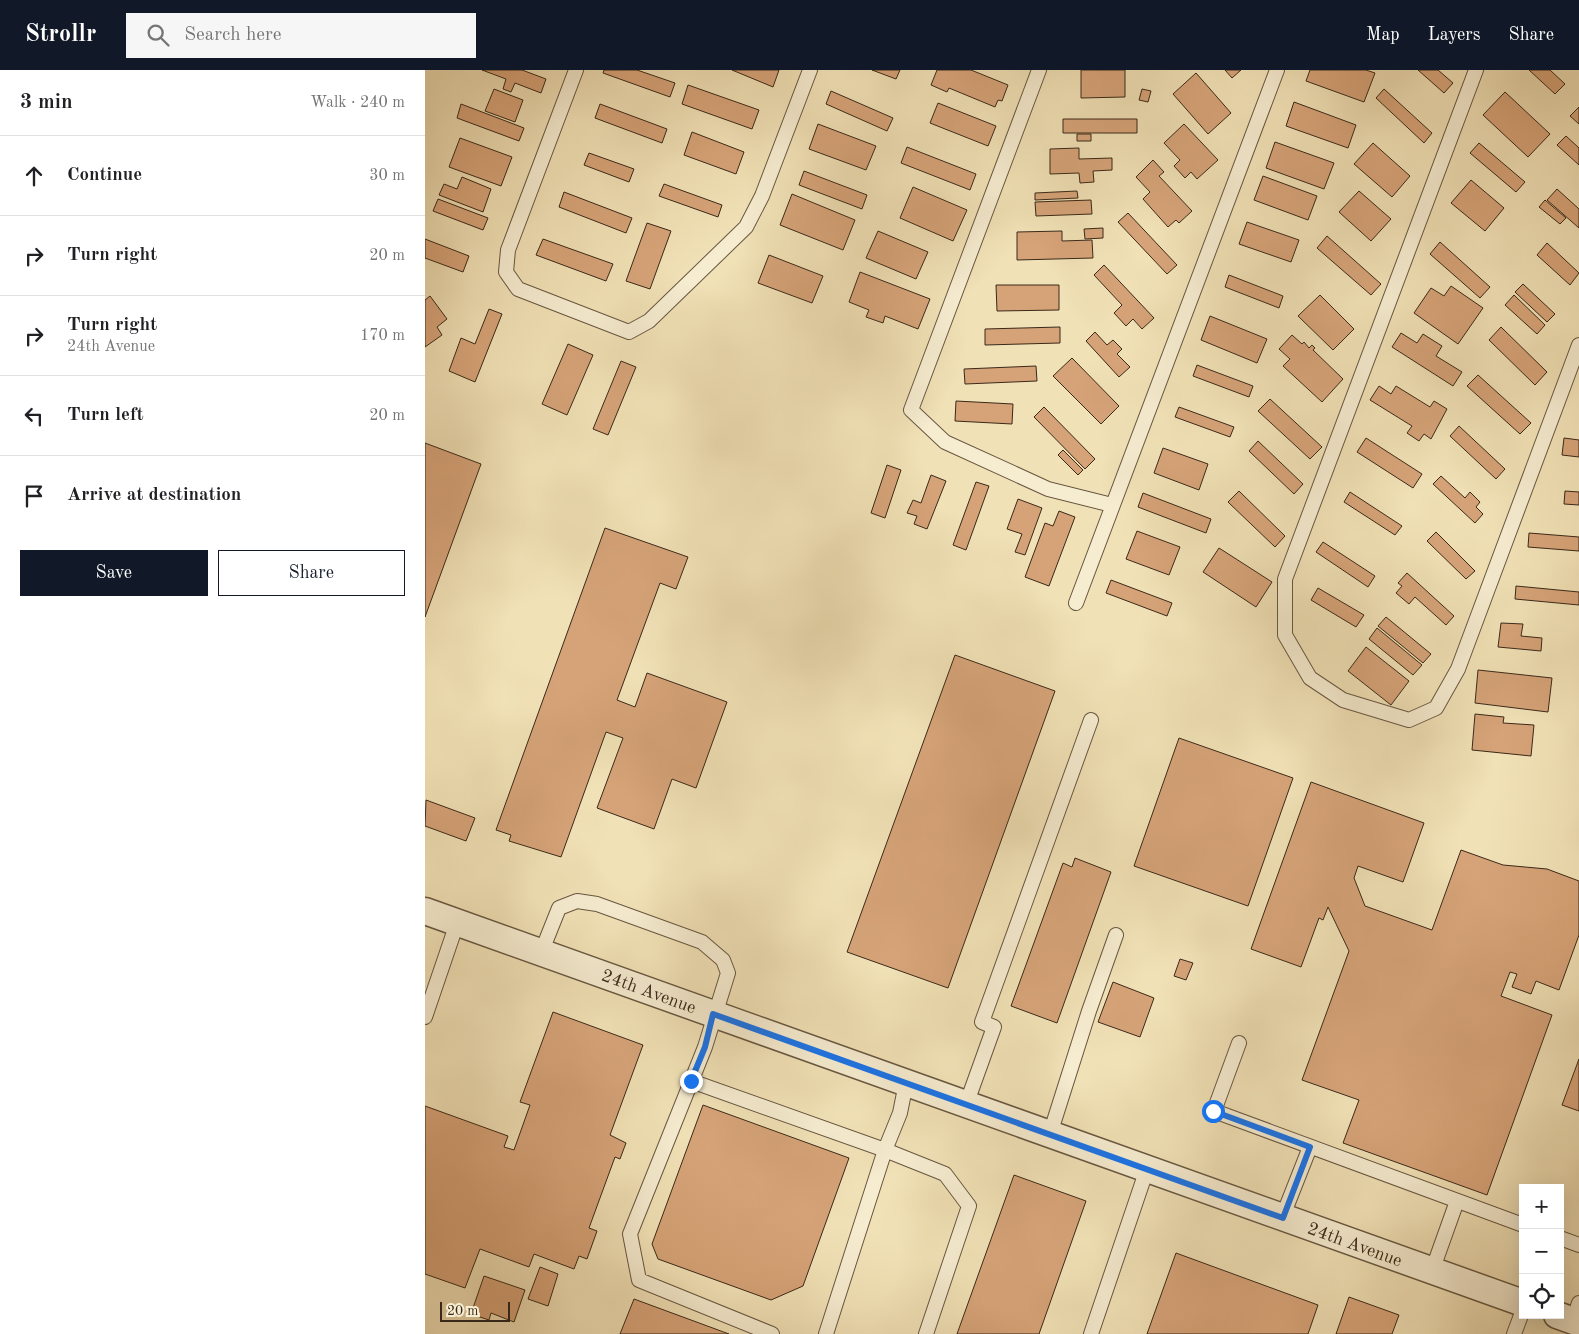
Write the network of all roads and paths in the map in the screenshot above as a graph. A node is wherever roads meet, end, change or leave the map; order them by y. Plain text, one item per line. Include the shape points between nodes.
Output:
1 (576, 70) edge
2 (810, 70) edge
3 (1039, 70) edge
4 (1277, 70) edge
5 (1476, 70) edge
6 (1579, 345) edge
7 (1112, 505) junction
8 (1076, 603) dead end
9 (1091, 720) dead end
10 (425, 911) edge
11 (457, 923) junction
12 (1116, 935) dead end
13 (541, 953) junction
14 (713, 1014) junction
15 (425, 1017) edge
16 (1239, 1043) dead end
17 (691, 1081) junction
18 (905, 1083) junction
19 (966, 1105) junction
20 (1050, 1134) junction
21 (1310, 1147) junction
22 (885, 1150) junction
23 (1147, 1169) junction
24 (1457, 1201) junction
25 (1283, 1218) junction
26 (1519, 1224) edge
27 (1564, 1239) edge
28 (1579, 1245) edge
29 (1432, 1271) junction
30 (1519, 1302) edge
31 (1520, 1319) edge
32 (772, 1334) edge
33 (827, 1334) edge
34 (926, 1334) edge
35 (1091, 1334) edge
36 (1514, 1334) edge

1 - 2 lane via 508,250 506,272 518,289 629,332 649,321 746,227 762,196
3 - 7 lane via 911,410 953,446 1048,489
4 - 7 lane
5 - 6 lane via 1285,579 1285,635 1310,678 1343,700 1409,720 1436,708 1458,669
7 - 8 lane
9 - 19 lane via 982,1022 994,1027
10 - 11 street, 24th Avenue
11 - 13 street, 24th Avenue
11 - 15 lane
12 - 20 lane
13 - 14 street, 24th Avenue
13 - 14 lane via 559,908 577,901 597,904 702,942 723,960 727,973
14 - 17 lane via 705,1047
14 - 18 street, 24th Avenue
16 - 21 lane via 1213,1111
17 - 22 lane
17 - 32 lane via 630,1234 639,1280
18 - 19 street, 24th Avenue
18 - 22 lane via 899,1113
19 - 20 street, 24th Avenue
20 - 23 street, 24th Avenue
21 - 24 lane
21 - 25 lane
22 - 33 lane
22 - 34 lane via 945,1174 969,1206
23 - 25 street, 24th Avenue
23 - 35 lane
24 - 26 lane
24 - 29 lane
25 - 29 street, 24th Avenue
27 - 28 lane
29 - 30 street, 24th Avenue
31 - 36 lane

